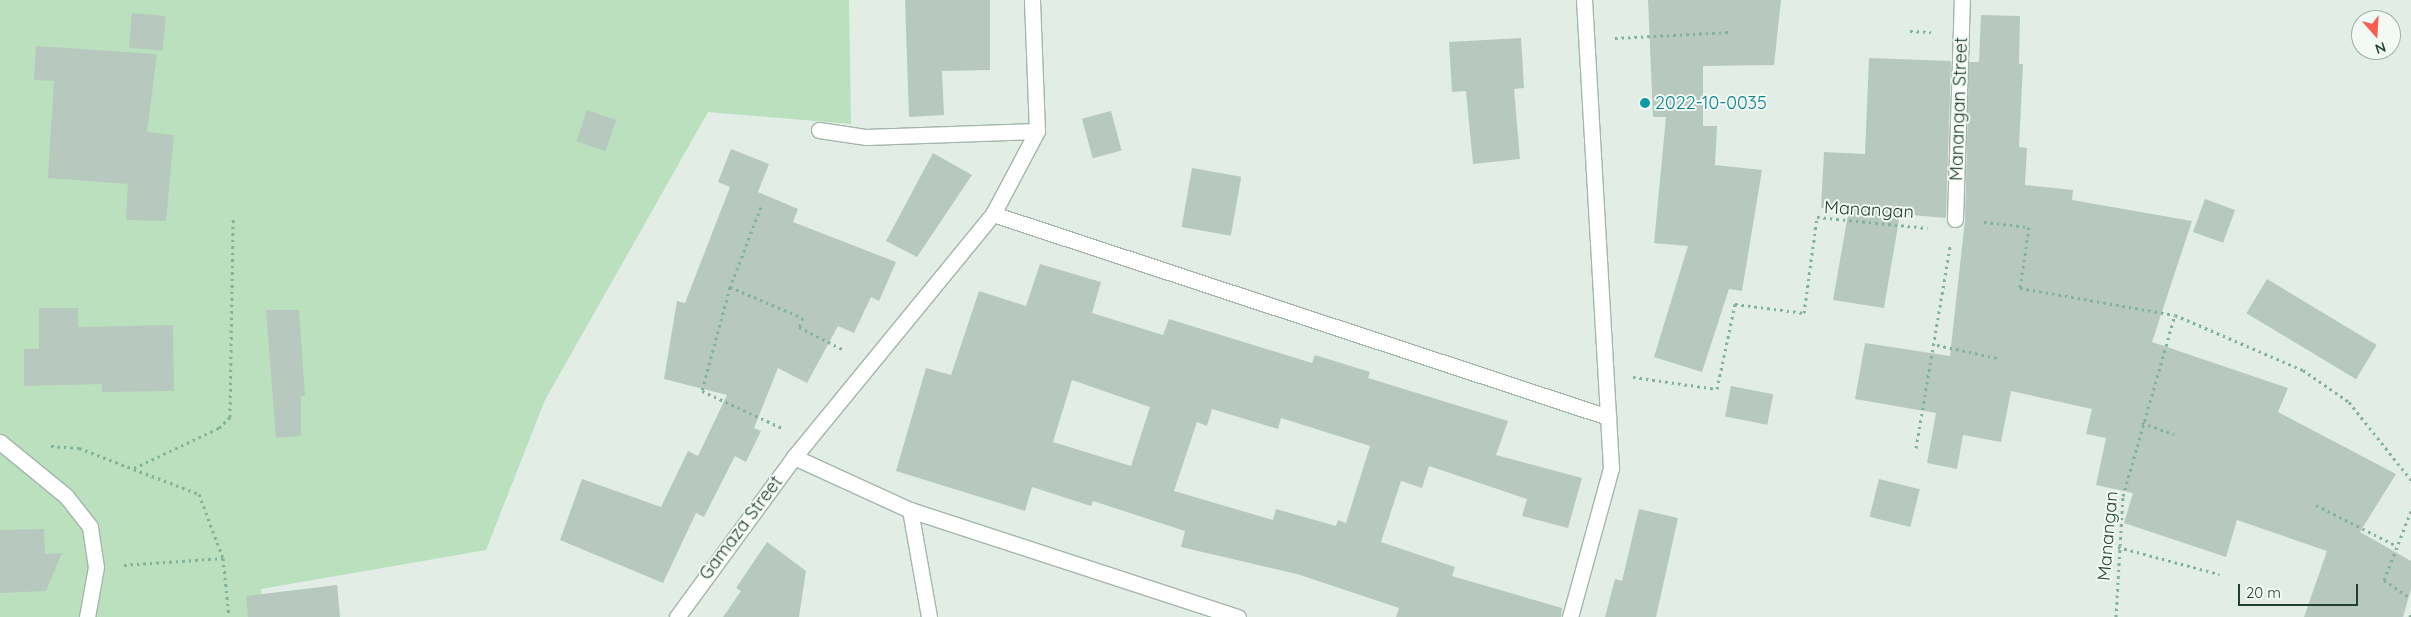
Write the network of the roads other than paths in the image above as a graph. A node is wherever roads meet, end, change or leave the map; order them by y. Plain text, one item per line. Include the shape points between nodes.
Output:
1 (1032, 0) edge
2 (1584, 0) edge
3 (1962, 0) edge
4 (819, 130) dead end
5 (1037, 131) junction
6 (992, 214) junction
7 (1954, 225) road end
8 (1608, 416) junction
9 (0, 442) edge
10 (794, 457) junction
11 (910, 510) junction
12 (87, 617) edge
13 (677, 617) edge
14 (929, 617) edge
15 (1238, 617) edge
16 (1570, 617) edge

1 - 5 street
2 - 8 street
3 - 7 street, Manangan Street
4 - 5 street via 866,138
5 - 6 street, Gamaza Street
6 - 8 street
6 - 10 street, Gamaza Street
8 - 16 street via 1611,468
9 - 12 street via 66,496 90,527 96,567
10 - 11 street
10 - 13 street, Gamaza Street
11 - 14 street
11 - 15 street

